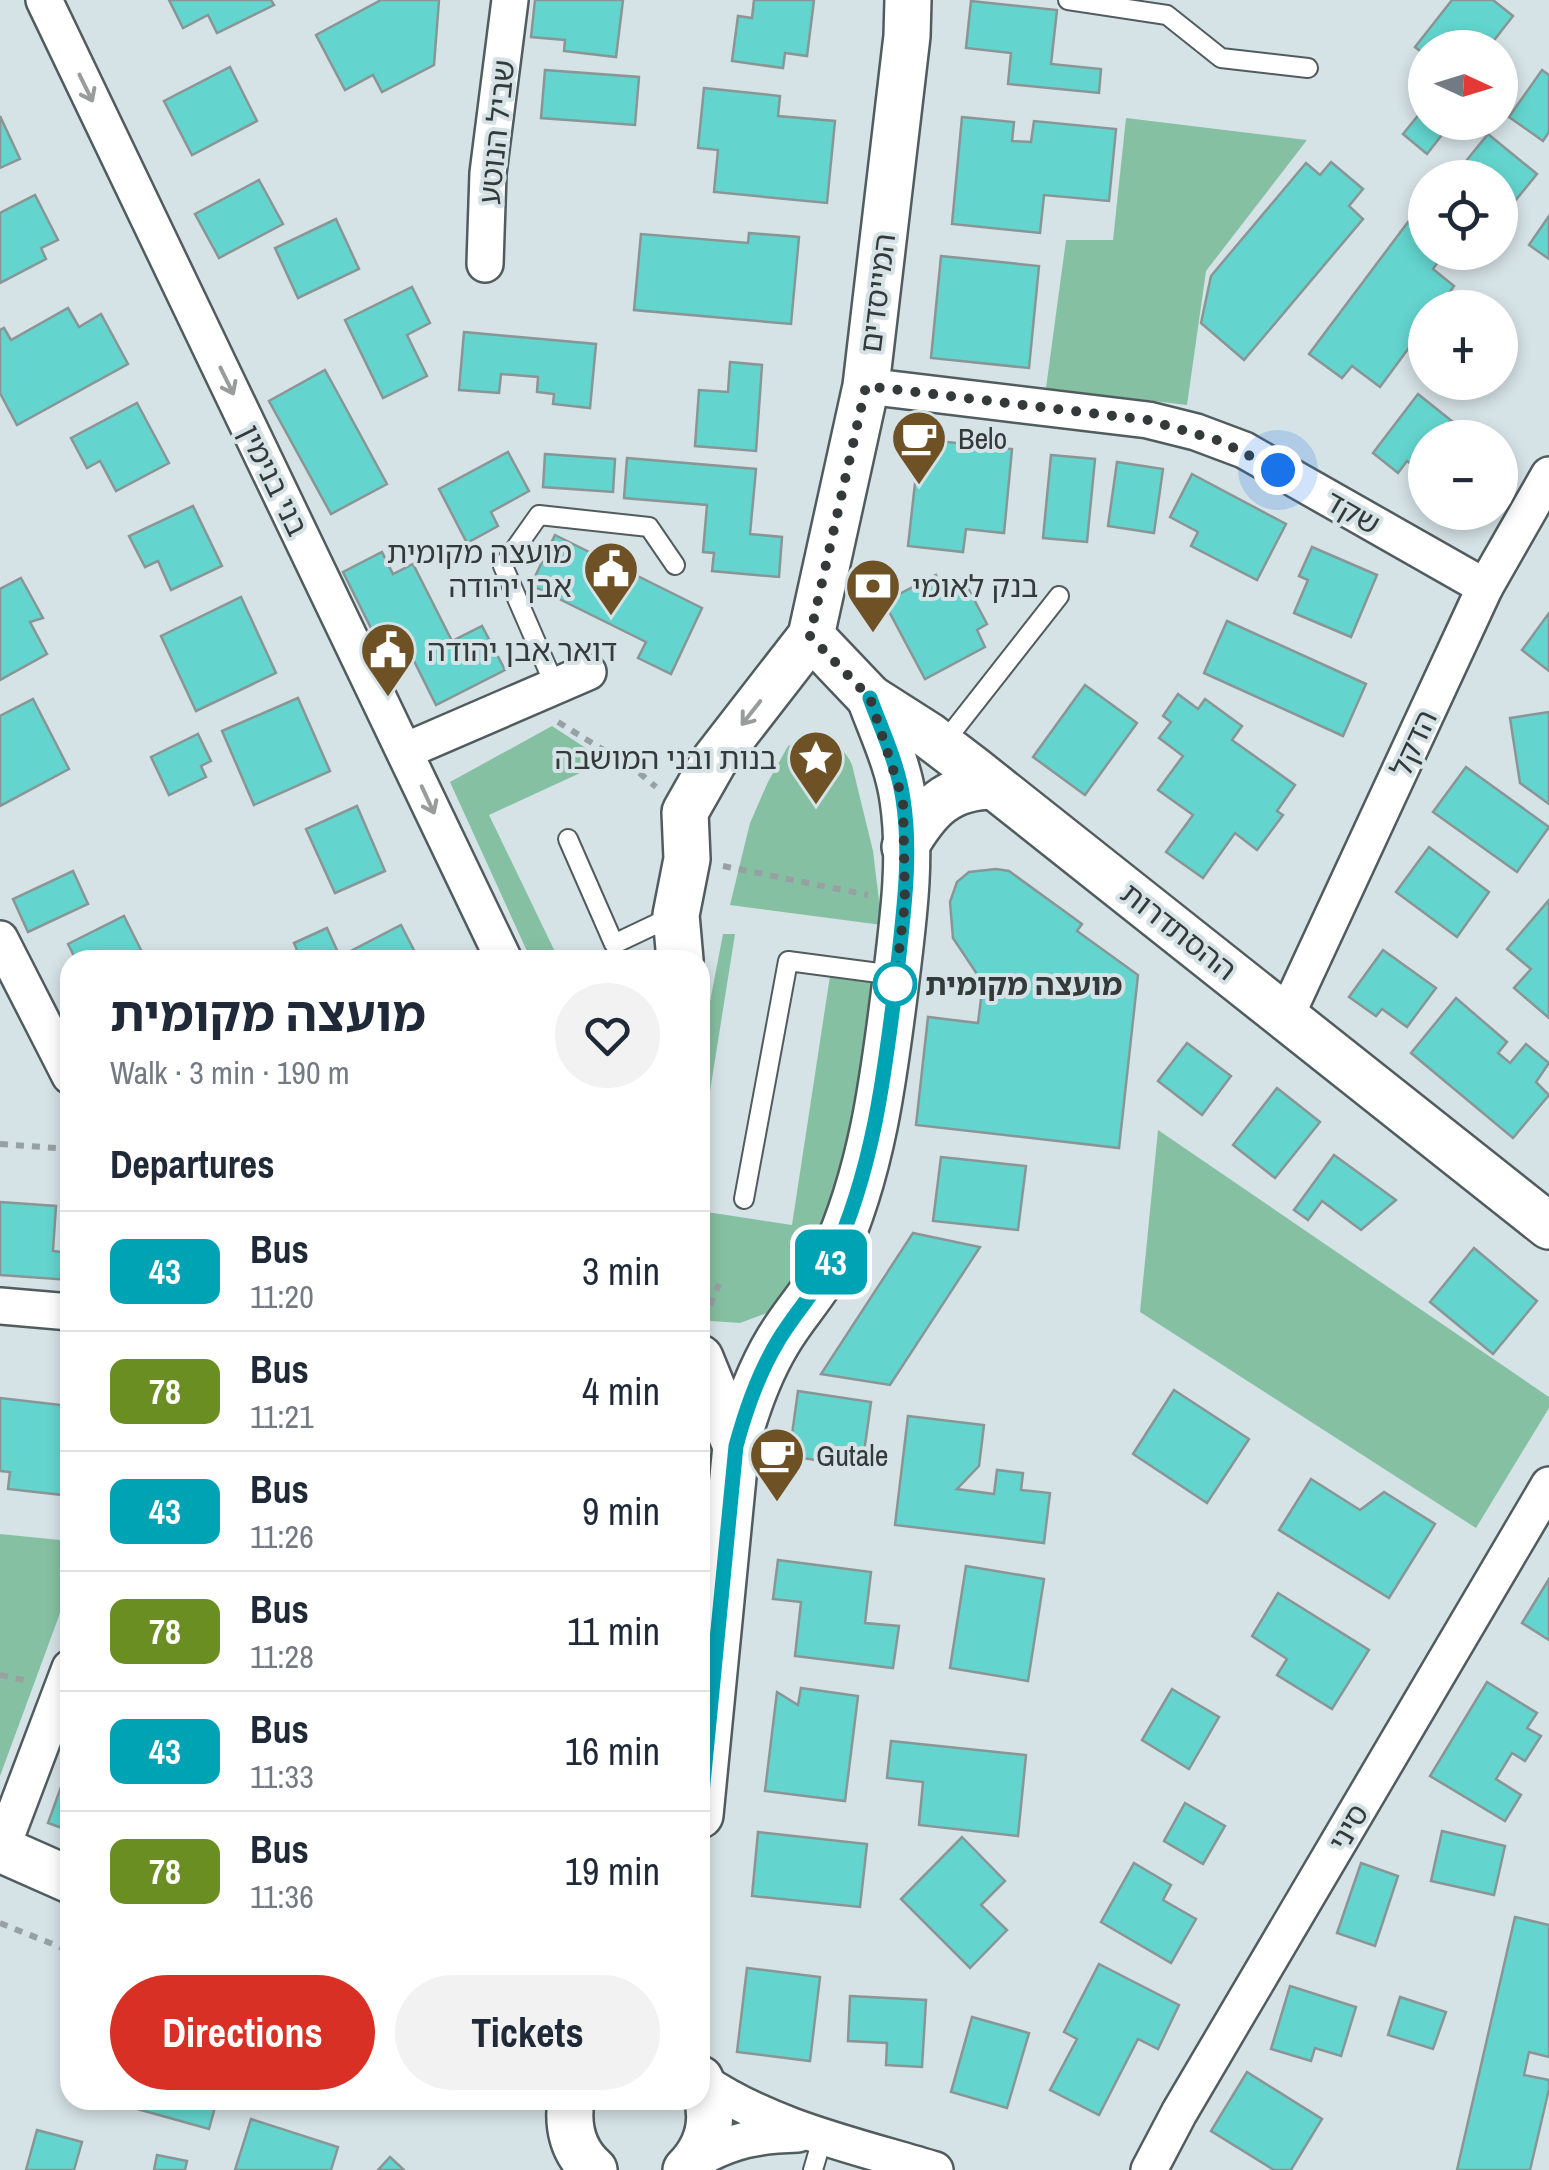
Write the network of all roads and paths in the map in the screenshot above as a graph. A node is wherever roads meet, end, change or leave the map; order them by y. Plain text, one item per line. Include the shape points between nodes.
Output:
1 (44, 0) edge
2 (510, 0) edge
3 (908, 0) edge
4 (1068, 0) edge
5 (1308, 68) dead end
6 (485, 264) dead end
7 (866, 386) junction
8 (1549, 475) edge
9 (675, 564) dead end
10 (1485, 587) junction
11 (1059, 596) dead end
12 (810, 636) junction
13 (588, 672) dead end
14 (539, 693) junction
15 (870, 698) junction
16 (942, 745) junction
17 (404, 751) junction
18 (994, 786) junction
19 (685, 812) junction
20 (568, 839) dead end
21 (905, 847) junction
22 (687, 859) junction
23 (905, 902) junction
24 (676, 914) junction
25 (0, 939) edge
26 (499, 950) edge
27 (679, 950) edge
28 (896, 976) junction
29 (1286, 1016) junction
30 (60, 1056) edge
31 (0, 1144) edge
32 (60, 1148) edge
33 (744, 1200) dead end
34 (1545, 1214) edge
35 (719, 1284) dead end
36 (0, 1306) edge
37 (60, 1311) edge
38 (710, 1313) edge
39 (786, 1330) junction
40 (710, 1344) edge
41 (710, 1369) edge
42 (736, 1446) junction
43 (1549, 1485) edge
44 (60, 1694) edge
45 (710, 1712) edge
46 (1, 1850) edge
47 (60, 1876) edge
48 (0, 1923) edge
49 (60, 1947) edge
50 (710, 2086) edge
51 (710, 2101) edge
52 (568, 2110) edge
53 (819, 2134) junction
54 (689, 2167) edge
55 (594, 2170) edge
56 (813, 2170) edge
57 (936, 2170) edge
58 (1149, 2170) edge

1 -> 17 street, בני בנימין
2 - 6 street, שביל הנוטע via 488,173
3 - 7 street, המייסדים
4 - 5 lane via 1167,15 1221,58
7 - 10 street, שקד via 1148,420 1196,432 1244,450
7 - 12 street, המייסדים
8 - 10 street, הדקל
9 - 14 lane via 650,527 539,515 504,566
10 - 29 street, הדקל
11 - 16 lane
12 - 15 street, ההסתדרות
12 -> 19 street, המייסדים via 714,761
13 - 14 street
14 - 17 street
14 - 19 path
15 - 16 street, ההסתדרות
15 - 21 street via 903,800
16 - 18 street, ההסתדרות
17 -> 26 street, בני בנימין
18 - 21 street via 950,794
18 - 29 street, ההסתדרות
19 - 22 street
20 - 24 lane via 614,944
21 - 23 street
22 - 23 path
22 - 24 street
23 - 28 street
24 - 27 street
25 - 30 street
28 - 33 lane via 788,962
28 - 39 street via 870,1155 832,1261
29 - 34 street, ההסתדרות
31 - 32 path
35 - 38 path
36 - 37 street
39 - 40 street via 732,1348
39 - 42 street via 750,1398
41 - 42 street
42 - 45 street
43 - 58 street, סיני
44 - 46 street
46 - 47 street
48 - 49 path
50 - 53 street via 732,2102
51 - 54 street via 706,2142
52 - 55 street via 575,2146
53 - 54 street via 726,2143
53 - 56 lane
53 - 57 street

